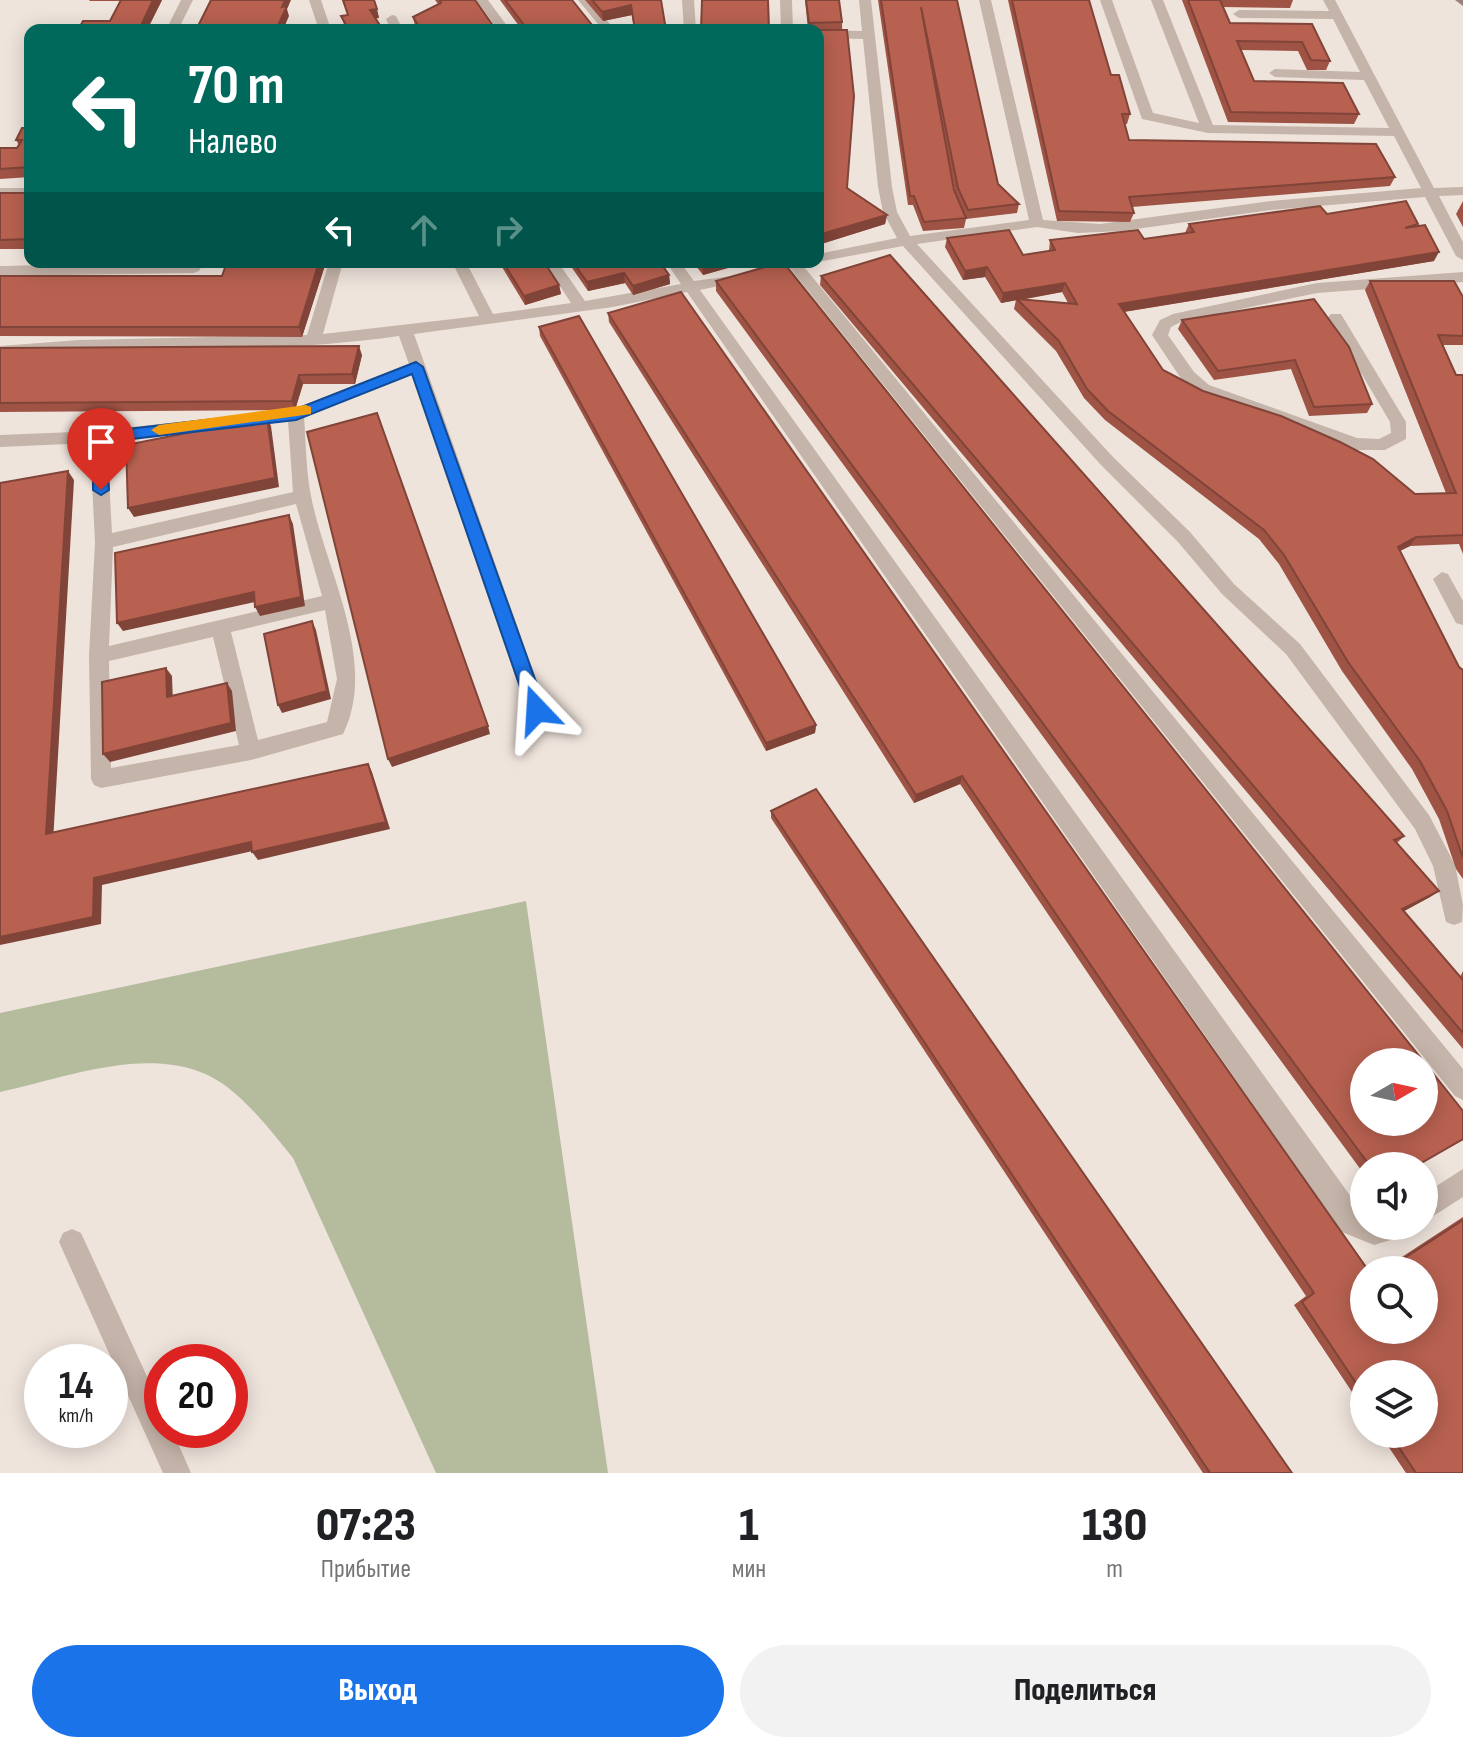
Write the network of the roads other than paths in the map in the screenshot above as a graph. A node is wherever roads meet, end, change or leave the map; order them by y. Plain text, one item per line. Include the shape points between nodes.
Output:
1 (187, 0) edge
2 (315, 0) edge
3 (482, 0) edge
4 (584, 0) edge
5 (688, 0) edge
6 (786, 0) edge
7 (865, 0) edge
8 (985, 0) edge
9 (1106, 0) edge
10 (1157, 0) edge
11 (1329, 0) edge
12 (1239, 14) dead end
13 (1337, 15) junction
14 (175, 24) edge
15 (323, 24) edge
16 (500, 24) edge
17 (604, 24) edge
18 (690, 24) edge
19 (787, 24) edge
20 (824, 34) edge
21 (868, 35) junction
22 (1275, 73) dead end
23 (1371, 76) junction
24 (1208, 129) junction
25 (1399, 132) junction
26 (1463, 191) edge
27 (0, 192) edge
28 (24, 192) edge
29 (1430, 192) junction
30 (1037, 223) junction
31 (906, 241) junction
32 (1463, 256) edge
33 (824, 257) edge
34 (194, 268) edge
35 (334, 268) edge
36 (462, 268) edge
37 (555, 268) edge
38 (677, 268) edge
39 (794, 268) edge
40 (0, 271) edge
41 (760, 272) edge
42 (1463, 277) edge
43 (693, 289) junction
44 (579, 304) junction
45 (1336, 317) dead end
46 (488, 319) junction
47 (405, 330) junction
48 (313, 342) junction
49 (0, 351) edge
50 (416, 367) junction
51 (296, 414) junction
52 (98, 437) junction
53 (0, 441) edge
54 (302, 496) junction
55 (104, 542) junction
56 (1442, 579) dead end
57 (333, 601) junction
58 (1463, 618) edge
59 (221, 630) junction
60 (99, 656) junction
61 (537, 710) dead end
62 (251, 751) junction
63 (1454, 915) dead end
64 (1463, 1088) edge
65 (1463, 1182) edge
66 (1438, 1199) edge
67 (1350, 1222) edge
68 (72, 1242) dead end
69 (177, 1473) edge

1 - 14 lane
2 - 15 lane
3 - 16 lane
4 - 17 lane
5 - 18 lane
6 - 19 lane
7 - 21 lane
8 - 30 lane
9 - 24 lane via 1147,116
10 - 24 lane
11 - 13 lane
12 - 13 lane
13 - 23 lane
20 - 21 lane
21 - 31 lane via 885,187 890,212
22 - 23 lane
23 - 25 lane
24 - 25 lane
25 - 29 lane
26 - 29 lane
27 - 28 lane
29 - 30 lane via 1097,227
29 - 32 lane
30 - 31 lane
31 - 33 lane
31 - 63 lane via 1228,589 1293,649 1422,822 1444,865
34 - 40 lane
35 - 48 lane
36 - 46 lane
37 - 44 lane
38 - 43 lane
39 - 64 lane
41 - 43 lane
42 - 45 lane via 1317,288 1178,317 1165,324 1160,335 1203,389 1355,444 1393,441 1400,435 1398,422
43 - 44 lane
43 - 67 lane
44 - 46 lane
46 - 47 lane
47 - 48 lane
47 - 50 lane
48 - 49 lane
50 - 51 lane
50 - 61 lane
51 - 52 lane
51 - 54 lane
52 - 53 lane
52 - 55 lane
54 - 55 lane
54 - 57 lane
55 - 60 lane
56 - 58 lane
57 - 59 lane
57 - 62 lane via 347,679 336,728
59 - 60 lane
59 - 62 lane
60 - 62 lane via 101,779
65 - 66 lane
68 - 69 lane

